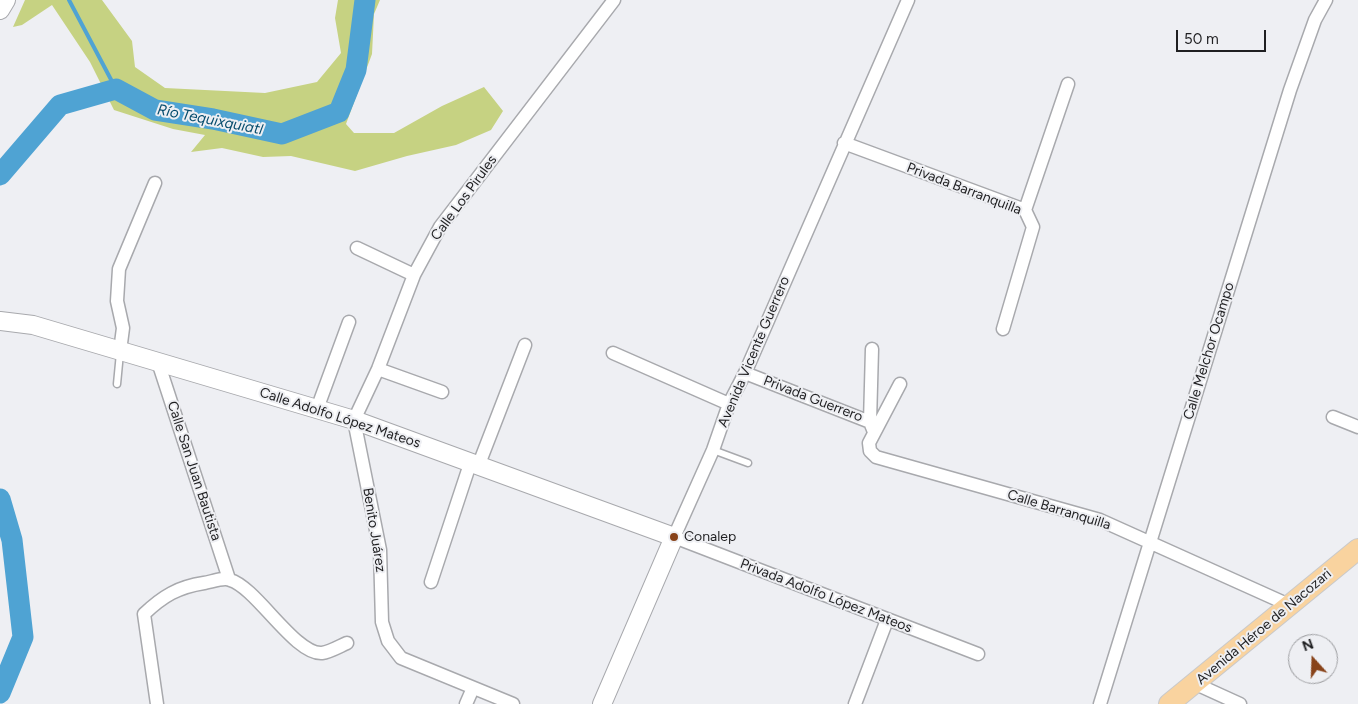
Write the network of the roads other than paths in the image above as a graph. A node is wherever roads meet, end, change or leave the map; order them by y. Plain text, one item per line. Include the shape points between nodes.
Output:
1 (6, 0) edge
2 (614, 0) edge
3 (908, 0) edge
4 (1326, 0) edge
5 (0, 10) edge
6 (1068, 84) dead end
7 (844, 143) junction
8 (155, 183) dead end
9 (1025, 210) junction
10 (357, 248) dead end
11 (414, 275) junction
12 (0, 321) edge
13 (350, 322) dead end
14 (1004, 329) dead end
15 (525, 345) dead end
16 (872, 349) dead end
17 (120, 351) junction
18 (613, 353) dead end
19 (158, 362) junction
20 (378, 368) junction
21 (745, 373) junction
22 (117, 384) dead end
23 (900, 384) dead end
24 (442, 392) dead end
25 (729, 404) junction
26 (317, 409) junction
27 (1333, 417) dead end
28 (354, 420) junction
29 (872, 427) junction
30 (1358, 427) edge
31 (713, 450) junction
32 (475, 462) junction
33 (748, 463) dead end
34 (674, 537) junction
35 (1149, 543) junction
36 (1358, 549) edge
37 (230, 579) junction
38 (430, 582) dead end
39 (1289, 605) junction
40 (887, 620) junction
41 (347, 643) dead end
42 (978, 654) dead end
43 (1196, 684) junction
44 (472, 688) junction
45 (157, 704) edge
46 (466, 704) edge
47 (513, 704) edge
48 (602, 704) edge
49 (855, 704) edge
50 (1100, 704) edge
51 (1169, 704) edge
52 (1240, 704) edge

1 - 5 main road
2 - 11 street, Calle Los Pirules via 440,227
3 - 7 street, Avenida Vicente Guerrero
4 - 35 street, Calle Melchor Ocampo via 1315,20 1290,90
6 - 9 street
7 - 9 street, Privada Barranquilla
7 - 21 street, Avenida Vicente Guerrero
8 - 17 street via 119,269 117,301 124,328
9 - 14 street, Privada Barranquilla via 1033,227
10 - 11 street
11 - 20 street, Calle Los Pirules
12 - 17 main road, Calle Adolfo López Mateos via 33,325
13 - 26 street
15 - 32 street
16 - 29 street
17 - 19 main road, Calle Adolfo López Mateos
17 - 22 lane
18 - 25 street
19 - 26 main road, Calle Adolfo López Mateos
19 - 37 street, Calle San Juan Bautista
20 - 24 street
20 - 28 street, Calle Los Pirules
21 - 25 street, Avenida Vicente Guerrero
21 - 29 street, Privada Guerrero
23 - 29 street
25 - 31 street, Avenida Vicente Guerrero
26 - 28 main road, Calle Adolfo López Mateos
27 - 30 street
28 - 32 main road, Calle Adolfo López Mateos
28 - 44 street, Benito Juárez via 380,550 382,622 388,641 401,658
29 - 35 street, Calle Barranquilla via 870,451 876,457 1100,520
31 - 33 lane
31 - 34 street, Avenida Vicente Guerrero
32 - 34 main road, Calle Adolfo López Mateos
32 - 38 street
34 - 40 street, Privada Adolfo López Mateos
34 - 48 main road, Avenida Vicente Guerrero
35 - 39 street, Calle Barranquilla
35 - 50 street, Calle Melchor Ocampo
36 - 39 main road, Avenida Héroe de Nacozari
37 - 41 street via 242,586 290,635 314,652 323,653
37 - 45 street via 183,586 144,614
39 - 43 main road, Avenida Héroe de Nacozari
40 - 42 street, Privada Adolfo López Mateos
40 - 49 street
43 - 51 main road, Avenida Héroe de Nacozari
43 - 52 street
44 - 46 street
44 - 47 street

